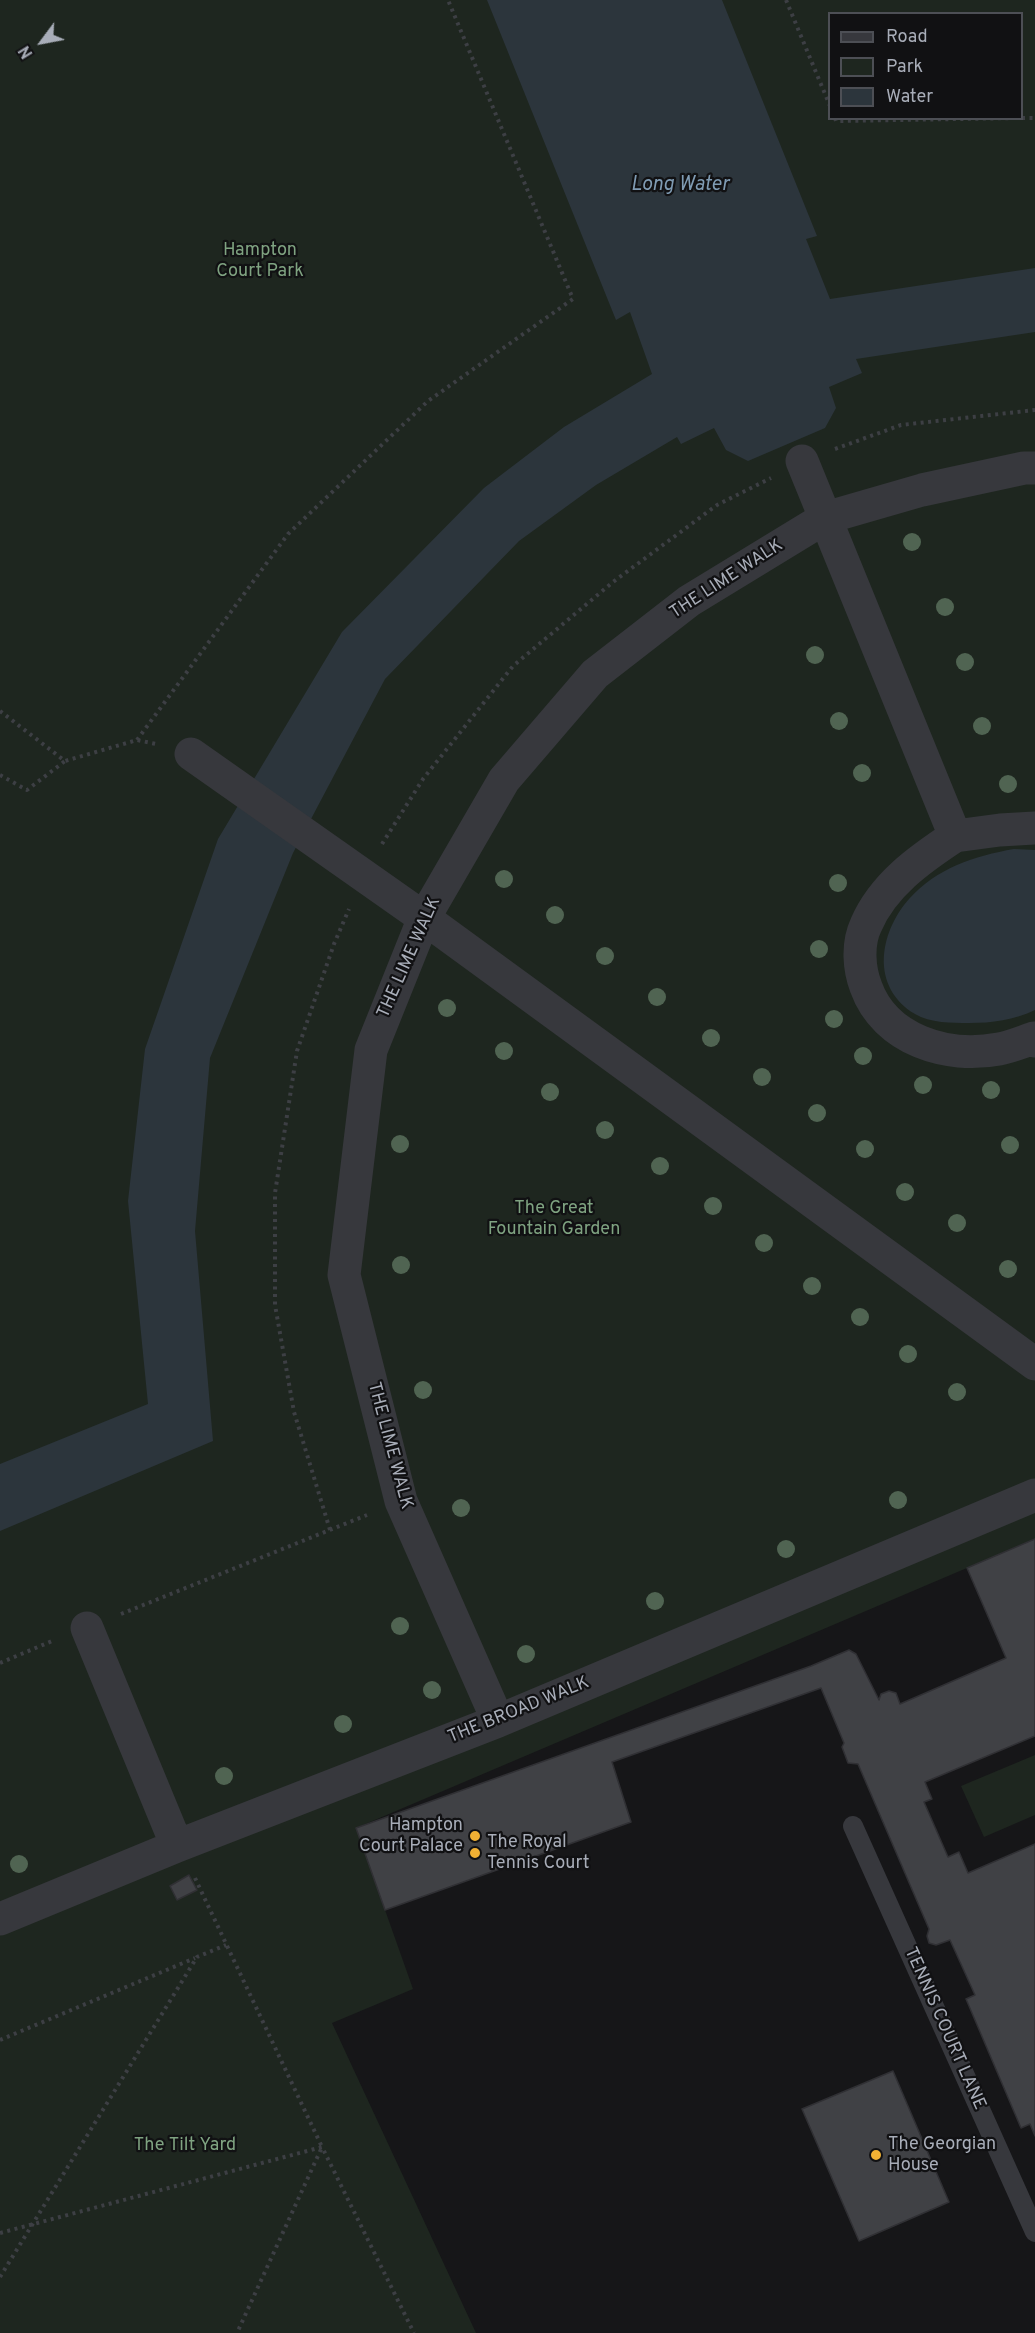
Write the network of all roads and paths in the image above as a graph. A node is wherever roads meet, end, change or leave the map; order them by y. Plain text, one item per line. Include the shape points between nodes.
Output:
1 (448, 0) edge
2 (786, 0) edge
3 (828, 101) edge
4 (836, 120) edge
5 (896, 120) edge
6 (802, 461) dead end
7 (1035, 468) edge
8 (825, 518) junction
9 (0, 711) edge
10 (137, 740) junction
11 (191, 754) joint
12 (65, 761) junction
13 (0, 775) edge
14 (1035, 828) edge
15 (955, 836) junction
16 (424, 918) junction
17 (1035, 1039) edge
18 (1035, 1364) edge
19 (1035, 1495) edge
20 (401, 1501) junction
21 (87, 1628) junction
22 (0, 1663) edge
23 (498, 1721) junction
24 (853, 1826) dead end
25 (177, 1846) junction
26 (203, 1898) dead end
27 (0, 1919) edge
28 (226, 1946) junction
29 (197, 1957) junction
30 (0, 2040) edge
31 (322, 2147) junction
32 (34, 2223) junction
33 (1035, 2232) edge
34 (0, 2233) edge
35 (0, 2277) edge
36 (237, 2333) edge
37 (414, 2333) edge

1 - 10 path via 573,299 428,401 288,534
2 - 3 path
4 - 5 path
6 - 8 street
7 - 8 street, THE LIME WALK via 922,490
8 - 15 street
8 - 16 street, THE LIME WALK via 689,601 595,674 504,780
9 - 12 path
10 - 11 path
10 - 12 path
11 - 16 street
12 - 13 path via 27,790
14 - 15 street
15 - 17 street via 922,858 885,893 865,926 859,958 871,1002 888,1023 927,1045 954,1051 998,1049
16 - 18 street
16 - 20 street, THE LIME WALK via 371,1050 344,1275
19 - 23 street, THE BROAD WALK
20 - 21 path
20 - 23 street, THE LIME WALK
21 - 22 path
21 - 25 street
23 - 25 street, THE BROAD WALK
24 - 33 lane, TENNIS COURT LANE
25 - 27 street, THE BROAD WALK
26 - 28 path
28 - 29 path
28 - 31 path
29 - 30 path
29 - 32 path
31 - 32 path
31 - 36 path
31 - 37 path
32 - 34 path
32 - 35 path

